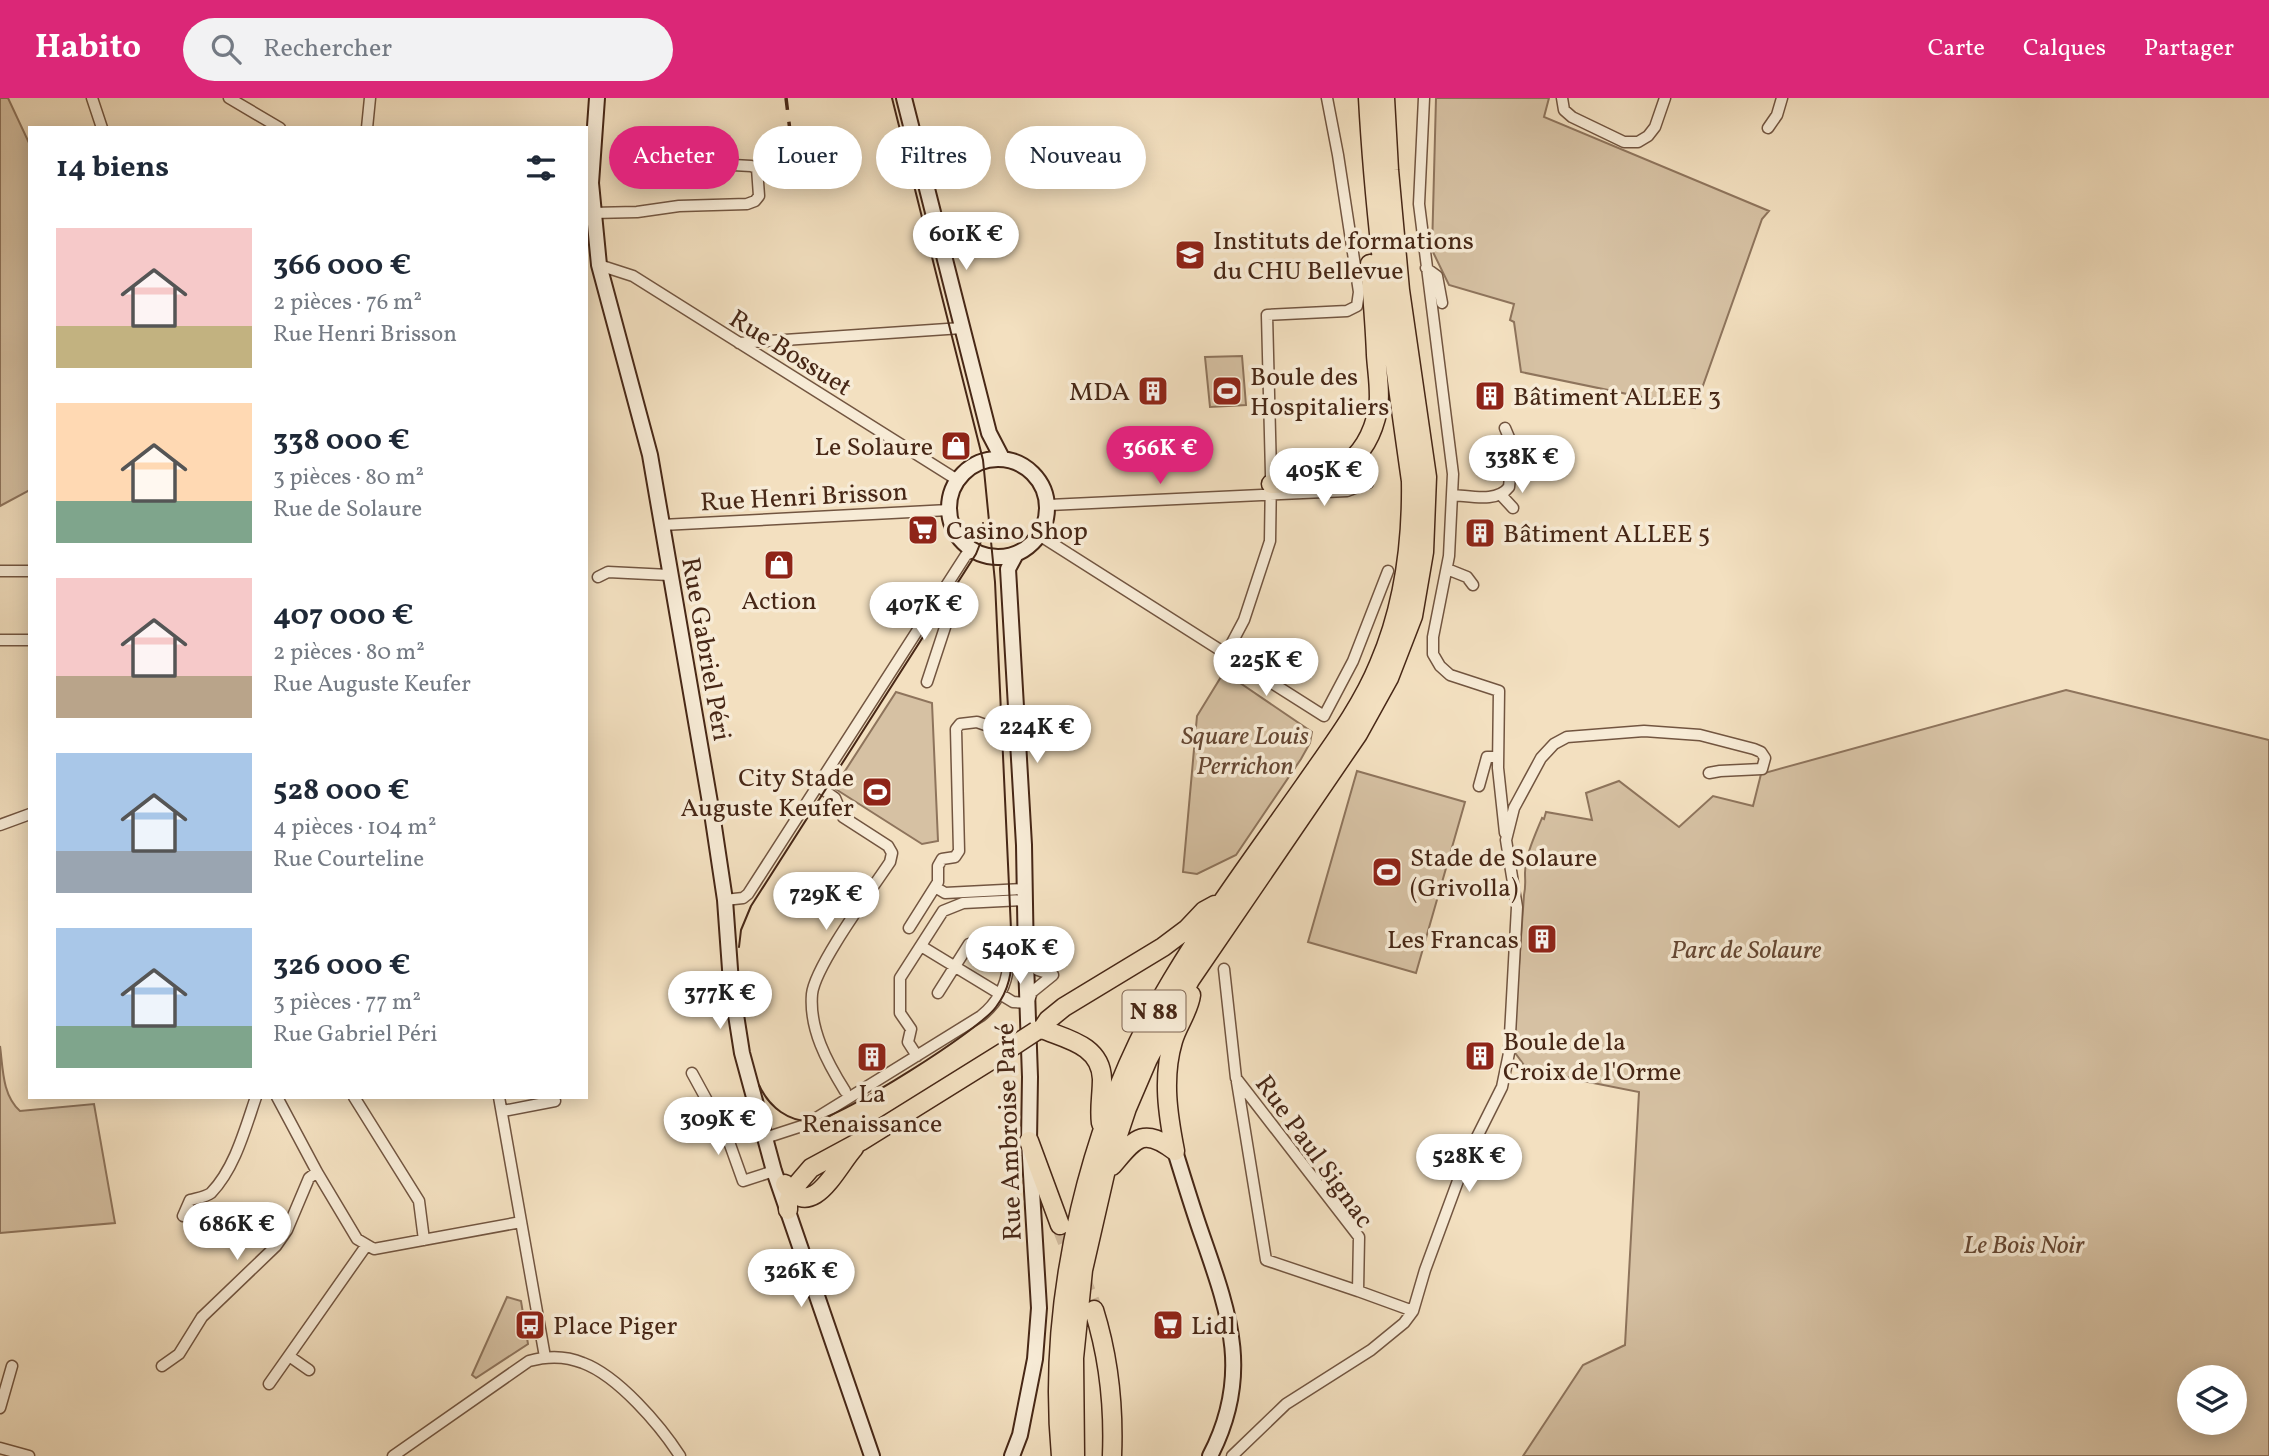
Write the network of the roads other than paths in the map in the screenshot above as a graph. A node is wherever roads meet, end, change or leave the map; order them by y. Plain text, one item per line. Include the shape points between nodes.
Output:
1 (92, 98) edge
2 (229, 98) edge
3 (370, 98) edge
4 (597, 98) edge
5 (904, 98) edge
6 (1327, 98) edge
7 (1368, 98) edge
8 (1385, 98) edge
9 (1424, 98) edge
10 (1562, 98) edge
11 (1665, 98) edge
12 (1782, 98) edge
13 (101, 126) edge
14 (277, 126) edge
15 (367, 126) edge
16 (1768, 128) dead end
17 (739, 165) edge
18 (1372, 177) junction
19 (592, 213) junction
20 (599, 265) junction
21 (1426, 268) junction
22 (1443, 296) dead end
23 (962, 328) junction
24 (738, 343) junction
25 (1505, 428) dead end
26 (1521, 451) dead end
27 (1002, 458) junction
28 (1513, 458) junction
29 (958, 481) junction
30 (1368, 483) dead end
31 (1483, 485) dead end
32 (1271, 489) junction
33 (1453, 495) junction
34 (1494, 497) junction
35 (1048, 505) junction
36 (1513, 508) dead end
37 (949, 510) junction
38 (662, 525) junction
39 (1039, 535) junction
40 (973, 552) junction
41 (1016, 554) junction
42 (1447, 569) junction
43 (0, 571) edge
44 (28, 571) edge
45 (1388, 571) dead end
46 (669, 575) junction
47 (598, 577) dead end
48 (1468, 583) dead end
49 (940, 595) junction
50 (0, 640) edge
51 (28, 640) edge
52 (1226, 654) junction
53 (928, 682) dead end
54 (1017, 726) junction
55 (1498, 757) junction
56 (1709, 774) dead end
57 (818, 786) junction
58 (1479, 786) dead end
59 (28, 815) edge
60 (0, 825) edge
61 (1506, 840) junction
62 (935, 887) junction
63 (1025, 895) junction
64 (725, 900) junction
65 (1224, 900) junction
66 (909, 928) dead end
67 (969, 944) dead end
68 (921, 946) junction
69 (1026, 962) junction
70 (955, 967) junction
71 (1008, 967) dead end
72 (1224, 969) dead end
73 (1190, 979) junction
74 (938, 993) dead end
75 (999, 995) junction
76 (1028, 1003) junction
77 (1039, 1030) junction
78 (916, 1056) junction
79 (692, 1073) dead end
80 (1236, 1078) junction
81 (845, 1091) dead end
82 (255, 1099) edge
83 (278, 1099) edge
84 (355, 1099) edge
85 (500, 1099) edge
86 (555, 1101) dead end
87 (503, 1111) junction
88 (1102, 1132) junction
89 (1029, 1141) junction
90 (767, 1145) junction
91 (1175, 1151) junction
92 (317, 1172) junction
93 (1105, 1174) junction
94 (784, 1190) junction
95 (183, 1216) dead end
96 (521, 1222) junction
97 (1060, 1225) tunnel mouth
98 (424, 1240) junction
99 (366, 1246) junction
100 (1358, 1291) junction
101 (1094, 1310) tunnel mouth
102 (1413, 1311) junction
103 (289, 1356) junction
104 (545, 1357) junction
105 (12, 1366) dead end
106 (162, 1366) dead end
107 (309, 1370) dead end
108 (268, 1384) dead end
109 (0, 1408) edge
110 (0, 1448) edge
111 (29, 1456) edge
112 (393, 1456) edge
113 (680, 1456) edge
114 (872, 1456) edge
115 (1012, 1456) edge
116 (1061, 1456) edge
117 (1075, 1456) edge
118 (1112, 1456) edge
119 (1210, 1456) edge
120 (1232, 1456) edge

1 - 13 street
2 - 14 street
3 - 15 street
4 - 19 main road, Rue Gabriel Péri
5 - 23 main road
6 - 32 street via 1359,292 1357,306 1347,311 1268,315
7 - 18 highway, N 88
8 - 73 highway, N 88 via 1400,290 1427,477 1424,552 1413,615 1390,678 1358,734
9 - 21 street via 1419,204
10 - 11 street via 1564,110 1572,117 1624,142 1639,142 1648,136
12 - 16 street
17 - 19 street via 757,168 759,197 747,204
18 - 32 highway, N 88 via 1367,231 1378,407 1371,433 1357,456 1337,472
18 - 65 highway, N 88 via 1411,481 1404,583 1389,639 1365,694
19 - 20 main road, Rue Gabriel Péri
20 - 24 street, Rue Bossuet via 633,276
20 - 38 main road, Rue Gabriel Péri via 650,456
21 - 22 street via 1437,276
21 - 33 street
23 - 24 street
23 - 27 main road via 990,438
24 - 29 street, Rue Bossuet
25 - 28 street via 1512,436
26 - 28 street
27 - 29 main road via 983,460
27 - 35 main road via 1032,472
28 - 34 street via 1508,487
29 - 37 main road
30 - 32 street via 1347,491
31 - 34 street
32 - 35 street
32 - 52 street via 1270,541 1244,620
33 - 34 street
33 - 42 street
34 - 36 street
35 - 39 main road
37 - 38 street, Rue Henri Brisson
37 - 40 main road via 954,531
38 - 46 main road, Rue Gabriel Péri
39 - 41 main road
39 - 52 street
40 - 41 main road via 989,557
40 - 49 street via 966,555
41 - 54 main road, Rue Ambroise Paré via 1008,569
42 - 48 street
42 - 55 street via 1433,654 1450,675 1499,691
43 - 44 street
45 - 52 street via 1353,661 1324,716
46 - 47 street via 608,572
46 - 64 main road, Rue Gabriel Péri
49 - 53 street via 953,603
49 - 57 street
50 - 51 street
54 - 62 street via 963,723 956,729 960,848 955,857 938,863
54 - 63 main road, Rue Ambroise Paré
55 - 58 street via 1487,757
55 - 61 street
56 - 61 street via 1762,769 1765,758 1754,749 1700,735 1644,731 1567,737 1541,758 1524,785
57 - 64 street via 748,894
57 - 81 street via 835,798 843,817 888,846 891,853 890,862 825,961 812,992 821,1048
59 - 60 street
61 - 102 street via 1517,907 1507,1062 1502,1087 1466,1159
62 - 63 street via 945,893
62 - 66 street
63 - 68 street via 963,903 943,911
63 - 69 main road, Rue Ambroise Paré
64 - 90 main road, Rue Gabriel Péri via 738,1033
65 - 77 highway via 1163,947 1064,1007
65 - 88 highway, N 88 via 1148,1023
67 - 70 street
68 - 70 street
68 - 78 street via 901,978 900,1013 911,1029 908,1042
69 - 76 main road, Rue Ambroise Paré
69 - 76 street via 1053,975 1038,986
70 - 74 street
70 - 75 street
71 - 75 street
72 - 80 street, Rue Paul Signac
73 - 91 highway via 1191,999 1168,1064 1168,1114
73 - 93 highway, N 88 via 1148,1059
75 - 76 street
75 - 78 street via 981,1016
76 - 89 main road, Rue Ambroise Paré
77 - 88 highway via 1079,1043 1097,1062 1102,1074 1098,1107
77 - 94 highway, bridge via 811,1168
78 - 90 street
79 - 94 street via 743,1181
80 - 100 street, Rue Paul Signac via 1359,1237
80 - 100 street, Rue Paul Signac via 1266,1260
82 - 95 street via 225,1172 209,1195 190,1200
83 - 92 street
84 - 98 street via 419,1201
85 - 87 street
86 - 87 street
87 - 96 street
88 - 116 highway, N 88 via 1069,1269 1060,1355
89 - 97 highway
89 - 115 main road, Rue Ambroise Paré via 1040,1308 1035,1359
90 - 94 main road, Rue Gabriel Péri
91 - 93 highway via 1161,1141 1141,1137 1133,1140
91 - 119 main road via 1223,1297 1233,1349 1231,1395
92 - 99 street via 356,1239
92 - 106 street via 309,1178 276,1246 202,1317 179,1354
93 - 117 highway, N 88 via 1082,1283 1074,1358
94 - 114 main road
96 - 98 street
96 - 104 street
98 - 99 street via 374,1249
99 - 103 street
100 - 102 street, Rue Paul Signac
101 - 118 highway via 1110,1378
102 - 120 street via 1371,1350 1286,1404
103 - 107 street
103 - 108 street
104 - 112 street via 529,1361
104 - 113 street via 584,1363 604,1376 643,1411
105 - 109 street
110 - 111 street

